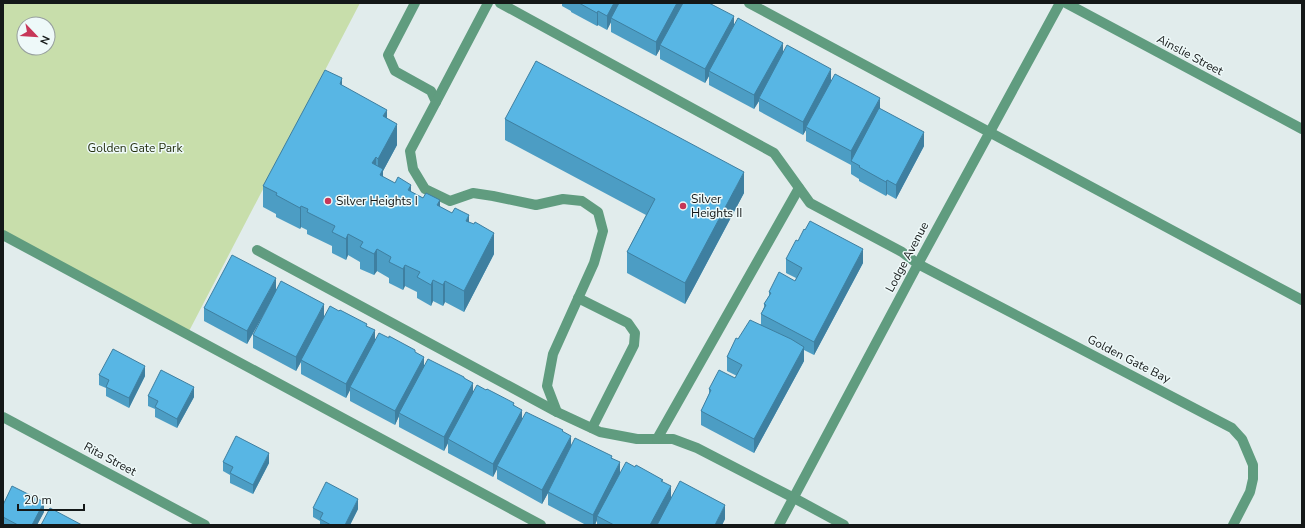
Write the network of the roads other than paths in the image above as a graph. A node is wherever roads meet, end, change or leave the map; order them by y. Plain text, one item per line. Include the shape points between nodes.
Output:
1 (415, 3) edge
2 (488, 3) edge
3 (500, 3) edge
4 (749, 3) edge
5 (1060, 3) edge
6 (1066, 3) edge
7 (436, 102) junction
8 (1302, 130) edge
9 (990, 132) junction
10 (799, 188) junction
11 (3, 235) edge
12 (257, 250) dead end
13 (918, 264) junction
14 (578, 298) junction
15 (1302, 300) edge
16 (557, 412) junction
17 (3, 416) edge
18 (592, 428) junction
19 (657, 439) junction
20 (794, 498) junction
21 (205, 525) edge
22 (541, 525) edge
23 (779, 525) edge
24 (844, 525) edge
25 (1233, 525) edge

1 - 7 street via 388,56 395,71 431,91
2 - 7 street
3 - 10 street, Golden Gate Bay via 774,153
4 - 9 street
5 - 9 street, Lodge Avenue
6 - 8 street, Ainslie Street
7 - 14 street via 410,151 413,169 425,189 450,201 473,193 536,205 563,199 582,201 598,212 603,231 594,263
9 - 13 street, Lodge Avenue
9 - 15 street
10 - 13 street, Golden Gate Bay via 810,203 902,252
10 - 19 street
11 - 22 street
12 - 16 street
13 - 20 street, Lodge Avenue
13 - 25 street, Golden Gate Bay via 1232,428 1242,439 1253,465 1250,492
14 - 16 street via 553,354 547,386
14 - 18 street via 628,323 635,334 634,345
16 - 18 street
17 - 21 street, Rita Street
18 - 19 street via 637,439
19 - 20 street via 673,439 697,448
20 - 23 street, Lodge Avenue
20 - 24 street

